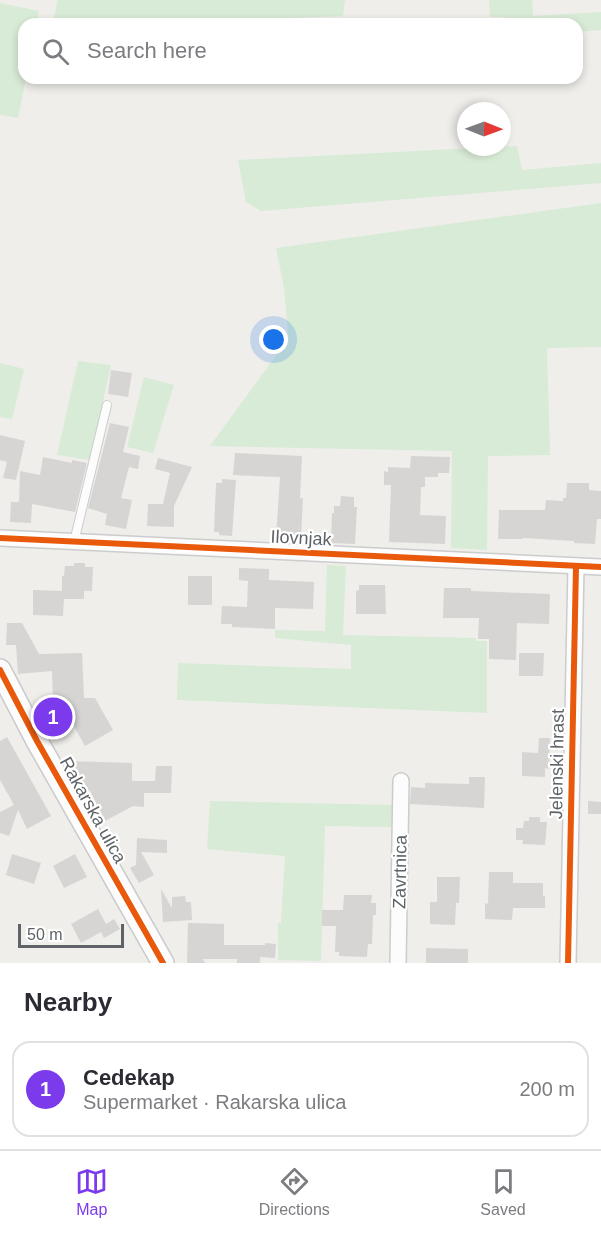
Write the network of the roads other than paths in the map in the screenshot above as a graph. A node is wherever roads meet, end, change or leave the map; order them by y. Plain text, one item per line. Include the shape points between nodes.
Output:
1 (106, 405) dead end
2 (0, 538) edge
3 (74, 542) junction
4 (576, 566) junction
5 (601, 567) edge
6 (0, 670) edge
7 (401, 781) dead end
8 (163, 963) edge
9 (398, 963) edge
10 (568, 963) edge

1 - 3 lane
2 - 3 street, Ilovnjak
3 - 4 street, Ilovnjak
4 - 5 street, Ilovnjak
4 - 10 street, Jelenski hrast
6 - 8 main road, Rakarska ulica
7 - 9 street, Zavrtnica

